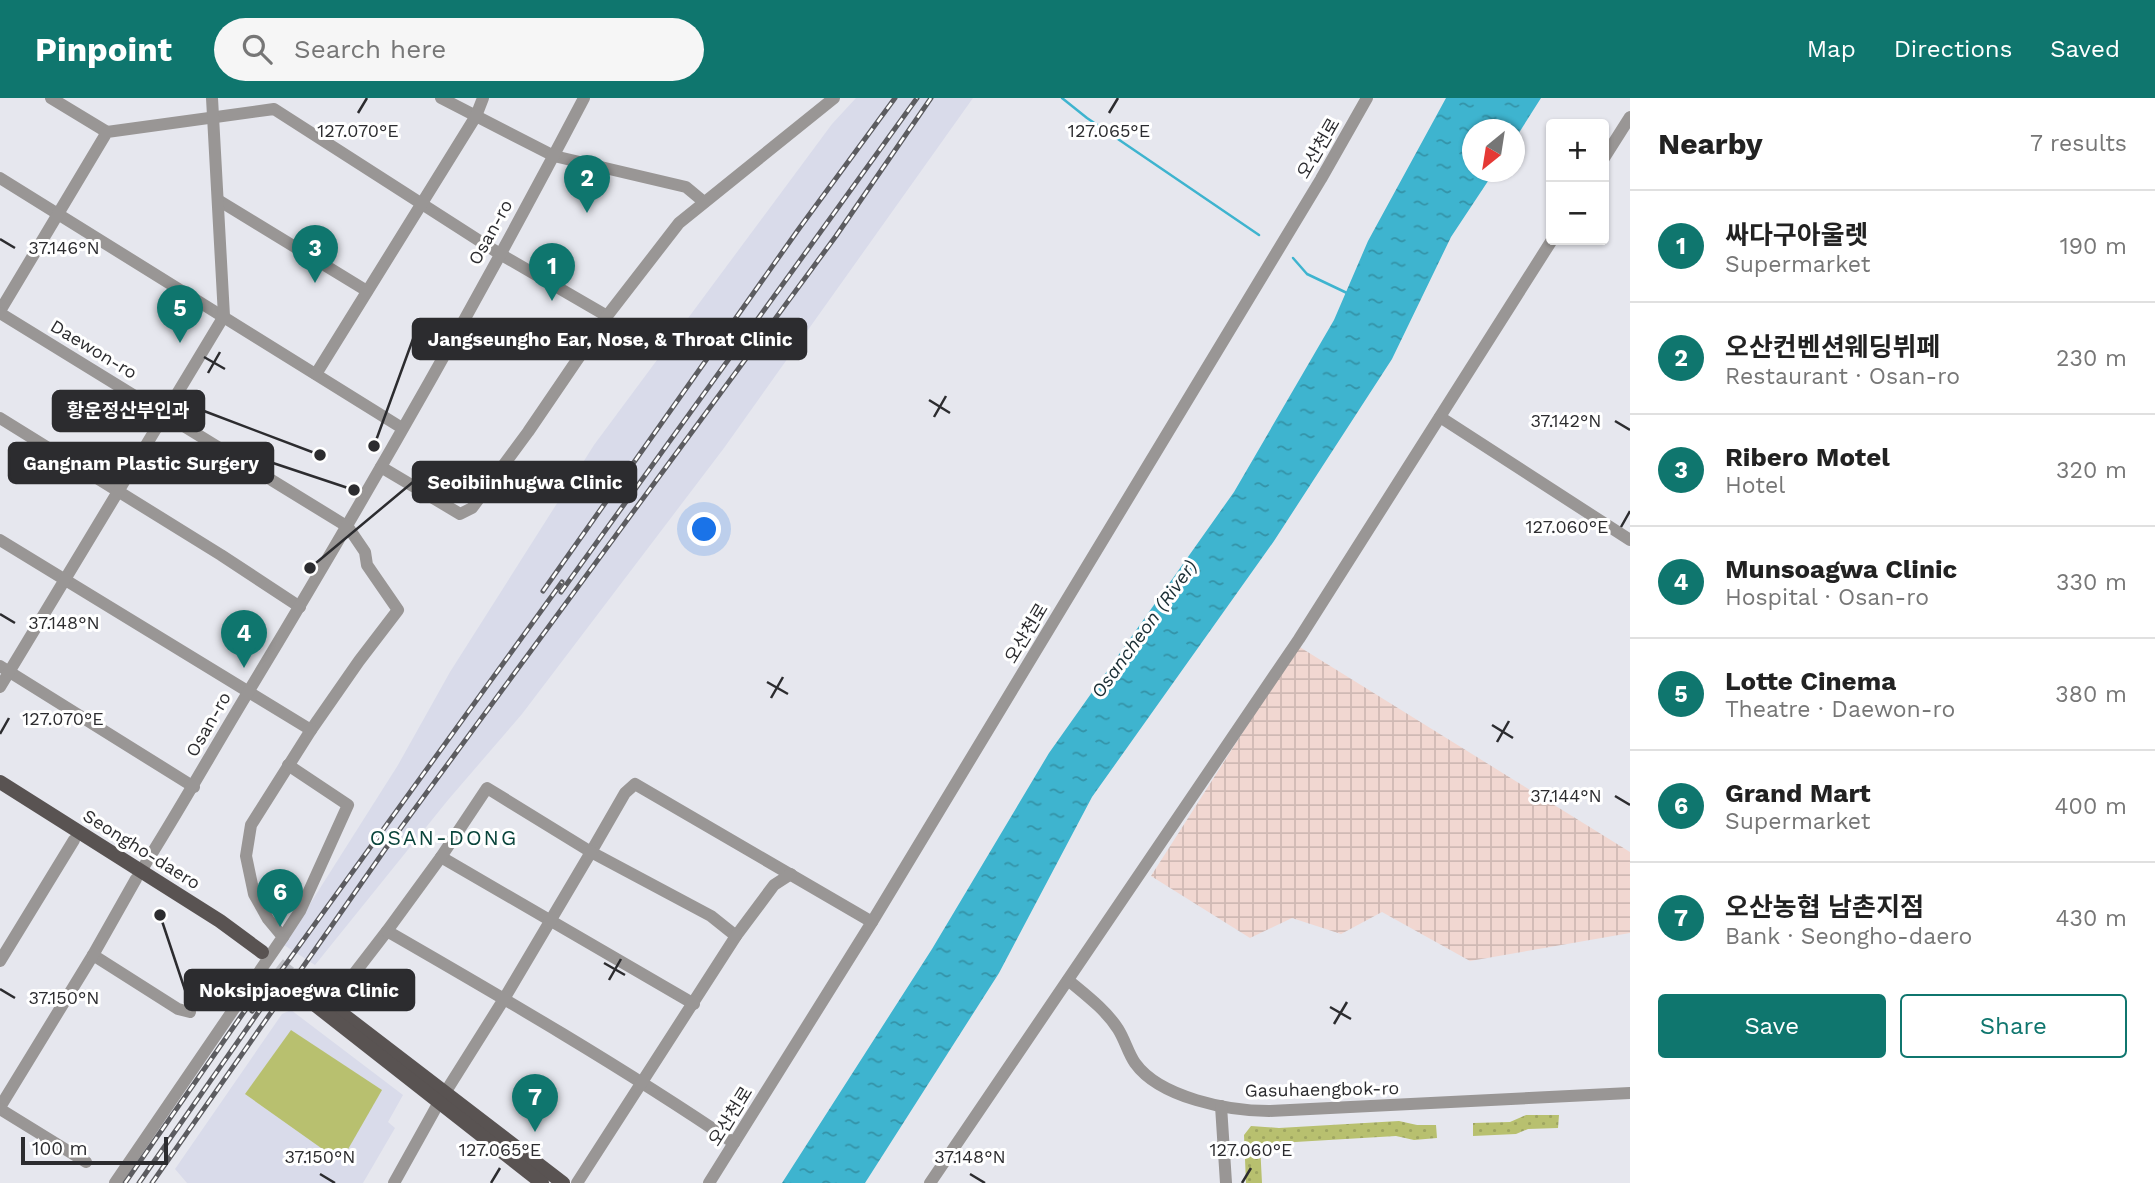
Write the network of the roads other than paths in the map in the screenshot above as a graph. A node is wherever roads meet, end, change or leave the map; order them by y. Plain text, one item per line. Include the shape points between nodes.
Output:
1 (51, 98) edge
2 (212, 98) edge
3 (441, 98) edge
4 (483, 98) edge
5 (584, 98) edge
6 (834, 98) edge
7 (1367, 98) edge
8 (277, 104) edge
9 (476, 116) junction
10 (213, 117) junction
11 (1630, 117) edge
12 (107, 132) junction
13 (1609, 150) edge
14 (554, 156) junction
15 (0, 178) edge
16 (218, 200) junction
17 (704, 202) junction
18 (420, 203) junction
19 (58, 214) junction
20 (1549, 245) edge
21 (500, 254) junction
22 (367, 291) junction
23 (0, 312) edge
24 (224, 316) junction
25 (607, 316) junction
26 (316, 374) junction
27 (166, 414) junction
28 (1440, 417) junction
29 (0, 418) edge
30 (402, 428) junction
31 (381, 467) junction
32 (119, 492) junction
33 (348, 527) junction
34 (0, 540) edge
35 (1630, 540) edge
36 (65, 580) junction
37 (300, 607) junction
38 (5, 670) edge
39 (0, 687) edge
40 (248, 692) junction
41 (311, 730) junction
42 (288, 765) junction
43 (0, 782) edge
44 (194, 787) junction
45 (0, 794) edge
46 (74, 840) junction
47 (591, 852) junction
48 (441, 857) junction
49 (791, 874) junction
50 (139, 875) junction
51 (551, 920) junction
52 (872, 922) junction
53 (387, 931) junction
54 (736, 936) junction
55 (283, 937) junction
56 (93, 955) junction
57 (259, 956) tunnel mouth
58 (0, 961) edge
59 (1068, 980) junction
60 (504, 999) junction
61 (694, 1004) junction
62 (330, 1005) junction
63 (190, 1012) dead end
64 (644, 1082) junction
65 (1630, 1093) edge
66 (441, 1098) junction
67 (1221, 1106) junction
68 (0, 1108) edge
69 (734, 1143) junction
70 (86, 1162) dead end
71 (115, 1183) edge
72 (394, 1183) edge
73 (542, 1183) edge
74 (563, 1183) edge
75 (577, 1183) edge
76 (709, 1183) edge
77 (930, 1183) edge
78 (1226, 1183) edge

1 - 12 street
2 - 10 street
3 - 9 street
4 - 9 street
5 - 14 street, Osan-ro
6 - 17 street
7 - 52 street, 오산천로
8 - 10 street
8 - 18 street
9 - 14 street
9 - 18 street
10 - 12 street
10 - 16 street
11 - 13 street
12 - 19 street
14 - 17 street via 686,187
14 - 21 street, Osan-ro
15 - 19 street
16 - 22 street
16 - 24 street
17 - 25 street via 679,223
18 - 21 street
18 - 22 street
19 - 23 street
19 - 24 street
20 - 28 street
21 - 25 street
21 - 30 street, Osan-ro
22 - 26 street
23 - 27 street, Daewon-ro
24 - 26 street
24 - 27 street
25 - 31 street via 472,508 460,514
26 - 30 street
27 - 32 street
27 - 33 street, Daewon-ro
28 - 35 street
28 - 59 street via 1299,639
29 - 32 street
30 - 31 street, Osan-ro
31 - 33 street, Osan-ro
32 - 36 street
32 - 37 street
33 - 37 street, Osan-ro
33 - 41 street via 398,610
34 - 36 street
36 - 38 street
36 - 40 street
37 - 40 street, Osan-ro
38 - 39 street
38 - 44 street
40 - 41 street
40 - 44 street, Osan-ro
41 - 42 street
42 - 55 street via 251,825 247,856 254,894
42 - 55 street via 348,806 300,911
43 - 50 main road, Seongho-daero
44 - 50 street, Osan-ro
45 - 46 main road, Seongho-daero
46 - 50 main road, Seongho-daero
46 - 58 street
47 - 48 street via 487,788
47 - 49 street via 625,793 635,785
47 - 51 street
47 - 54 street via 711,916
48 - 51 street
48 - 53 street
49 - 52 street
49 - 54 street via 774,884
50 - 56 street, Osan-ro
50 - 57 main road, Seongho-daero
51 - 60 street
51 - 61 street
52 - 69 street, 오산천로
53 - 60 street
53 - 62 street
54 - 61 street
55 - 71 street
56 - 63 street
56 - 68 street, Osan-ro
59 - 67 street, Gasuhaengbok-ro via 1118,1028 1135,1063 1153,1082
59 - 77 street
60 - 64 street
60 - 66 street
61 - 64 street
62 - 66 main road
62 - 66 main road via 307,993
64 - 69 street
64 - 75 street
65 - 67 street, Gasuhaengbok-ro via 1269,1111
66 - 72 street
66 - 73 main road
66 - 74 main road
67 - 78 street
68 - 70 street
69 - 76 street, 오산천로

